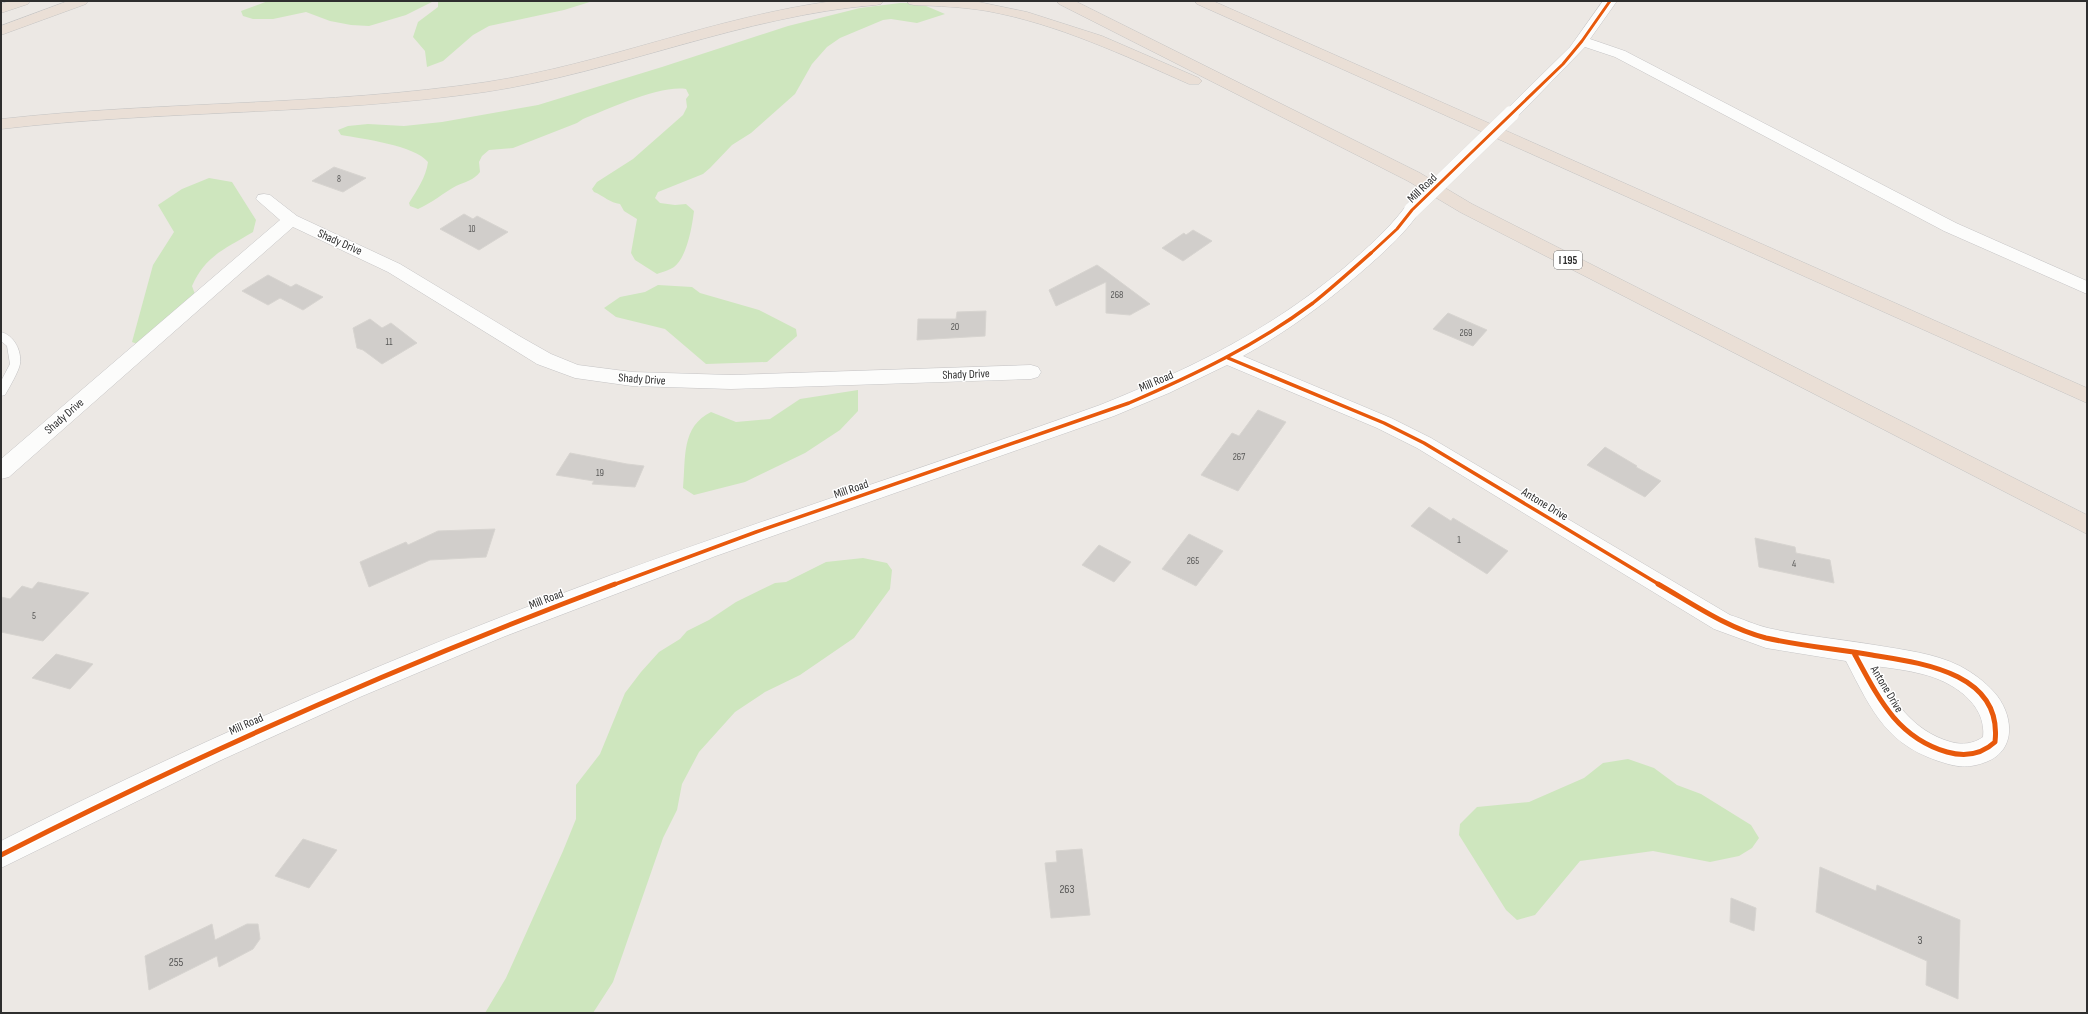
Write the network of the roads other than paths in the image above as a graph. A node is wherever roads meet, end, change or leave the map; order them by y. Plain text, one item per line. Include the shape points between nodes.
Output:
1 (23, 1) edge
2 (81, 1) edge
3 (876, 1) edge
4 (914, 1) edge
5 (1064, 1) edge
6 (1202, 1) edge
7 (1610, 1) edge
8 (1, 9) edge
9 (1, 31) edge
10 (1582, 41) junction
11 (1, 124) edge
12 (1414, 178) junction
13 (264, 199) dead end
14 (291, 220) junction
15 (2087, 288) edge
16 (1, 335) edge
17 (1228, 358) junction
18 (1031, 372) dead end
19 (1, 392) edge
20 (2087, 396) edge
21 (1, 471) edge
22 (2087, 525) edge
23 (1854, 653) junction
24 (1, 855) edge

1 - 8 highway
2 - 9 highway
3 - 11 highway via 786,11 584,68 456,92 354,102 124,112
4 - 12 highway via 996,8 1058,25 1168,70
5 - 12 highway, I 195
6 - 20 highway
7 - 10 street, Mill Road
10 - 15 street via 1620,54 1950,226
10 - 17 street, Mill Road, bridge via 1563,64 1412,210 1404,222 1376,250 1316,303 1280,328
12 - 22 highway, I 195 via 1499,225
13 - 14 street, Shady Drive
14 - 18 street, Shady Drive via 394,268 544,359 584,373 652,380 731,382
14 - 21 street, Shady Drive
16 - 19 lane via 12,345 15,364
17 - 23 street, Antone Drive via 1384,423 1424,443 1722,622 1766,638
17 - 24 street, Mill Road via 1129,403 716,546 495,630 204,754
23 - 23 street, Antone Drive via 1928,664 1959,677 1980,695 1994,715 1997,724 1995,742 1981,753 1971,755 1947,753 1920,742 1889,715

